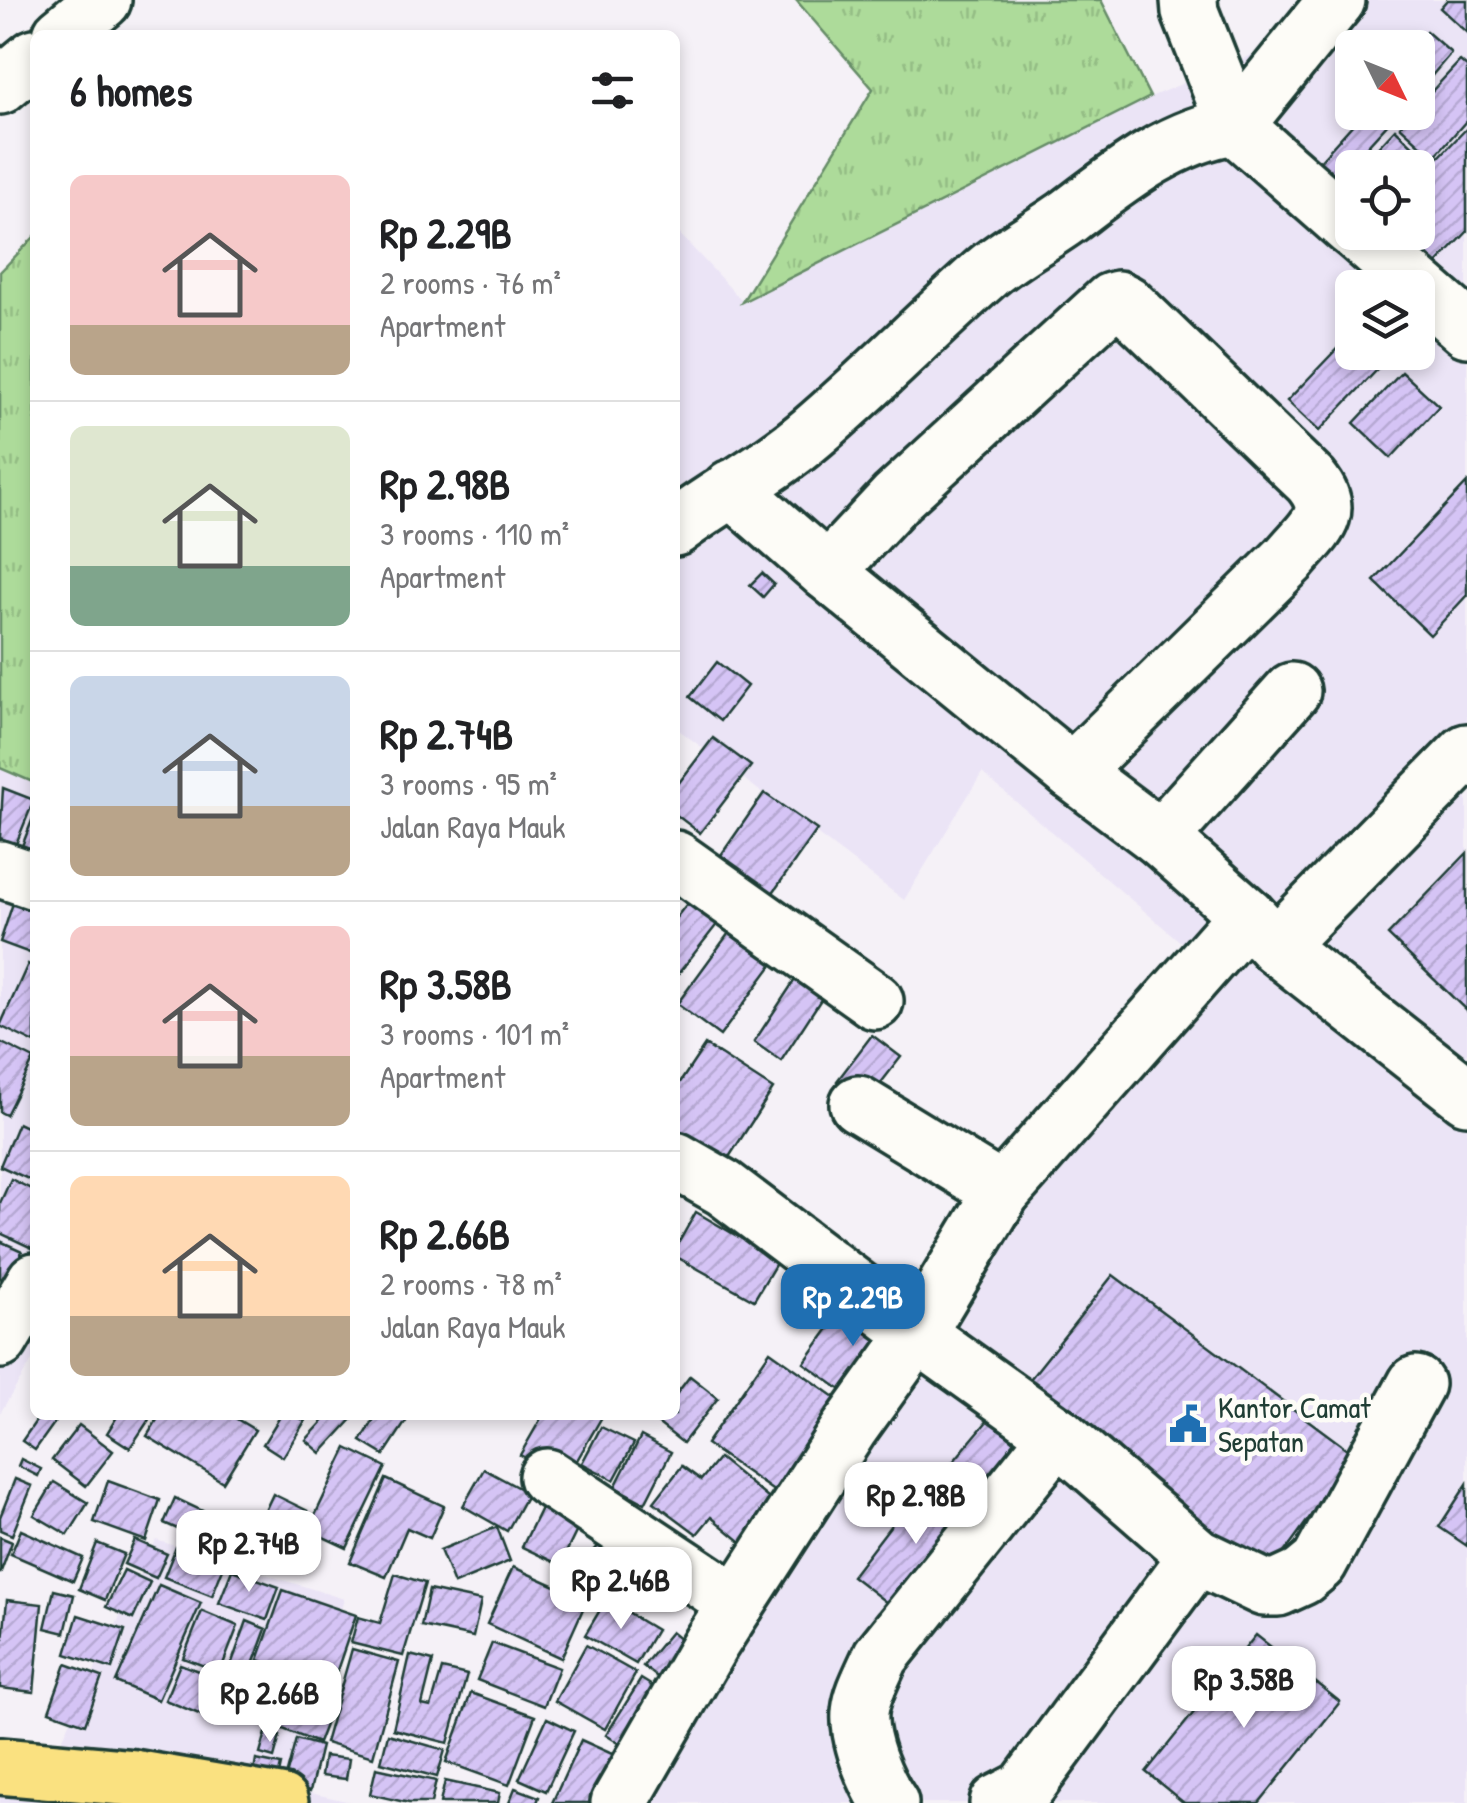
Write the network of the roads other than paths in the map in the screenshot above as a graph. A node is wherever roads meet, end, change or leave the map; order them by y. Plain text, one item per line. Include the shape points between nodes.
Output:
1 (103, 0) edge
2 (1188, 0) edge
3 (1338, 0) edge
4 (67, 30) edge
5 (30, 61) edge
6 (0, 86) edge
7 (1235, 126) junction
8 (1335, 214) edge
9 (1376, 250) edge
10 (1467, 329) edge
11 (731, 488) junction
12 (680, 524) edge
13 (827, 572) junction
14 (1292, 691) dead end
15 (1467, 752) edge
16 (1072, 772) junction
17 (1160, 838) junction
18 (680, 863) edge
19 (0, 869) edge
20 (30, 879) edge
21 (1261, 931) junction
22 (875, 1000) dead end
23 (1467, 1096) edge
24 (858, 1104) dead end
25 (680, 1163) edge
26 (1002, 1192) junction
27 (30, 1289) edge
28 (917, 1334) junction
29 (0, 1340) edge
30 (1416, 1384) dead end
31 (1058, 1434) junction
32 (547, 1477) dead end
33 (1197, 1556) junction
34 (737, 1603) junction
35 (0, 1766) edge
36 (280, 1803) edge
37 (618, 1803) edge
38 (890, 1803) edge
39 (998, 1803) edge

1 - 4 street
2 - 7 street
3 - 7 street
5 - 6 street
7 - 8 street
7 - 11 street via 1206,130 1169,148 991,269 810,435
9 - 10 street
11 - 12 street
11 - 13 street
13 - 16 street
13 - 16 street via 896,498 1111,300 1126,304 1311,481 1325,509 1290,559
14 - 17 street
15 - 21 street
16 - 17 street
17 - 21 street
18 - 22 street
19 - 20 street
21 - 23 street
21 - 26 street
24 - 26 street
25 - 28 street via 724,1188
26 - 28 street
27 - 29 street
28 - 31 street
28 - 34 street
30 - 33 street via 1319,1563 1302,1577 1264,1588
31 - 33 street
31 - 38 street via 873,1674 857,1727 876,1784
32 - 34 street
33 - 39 street via 1026,1790
34 - 37 street
35 - 36 main road via 134,1778

